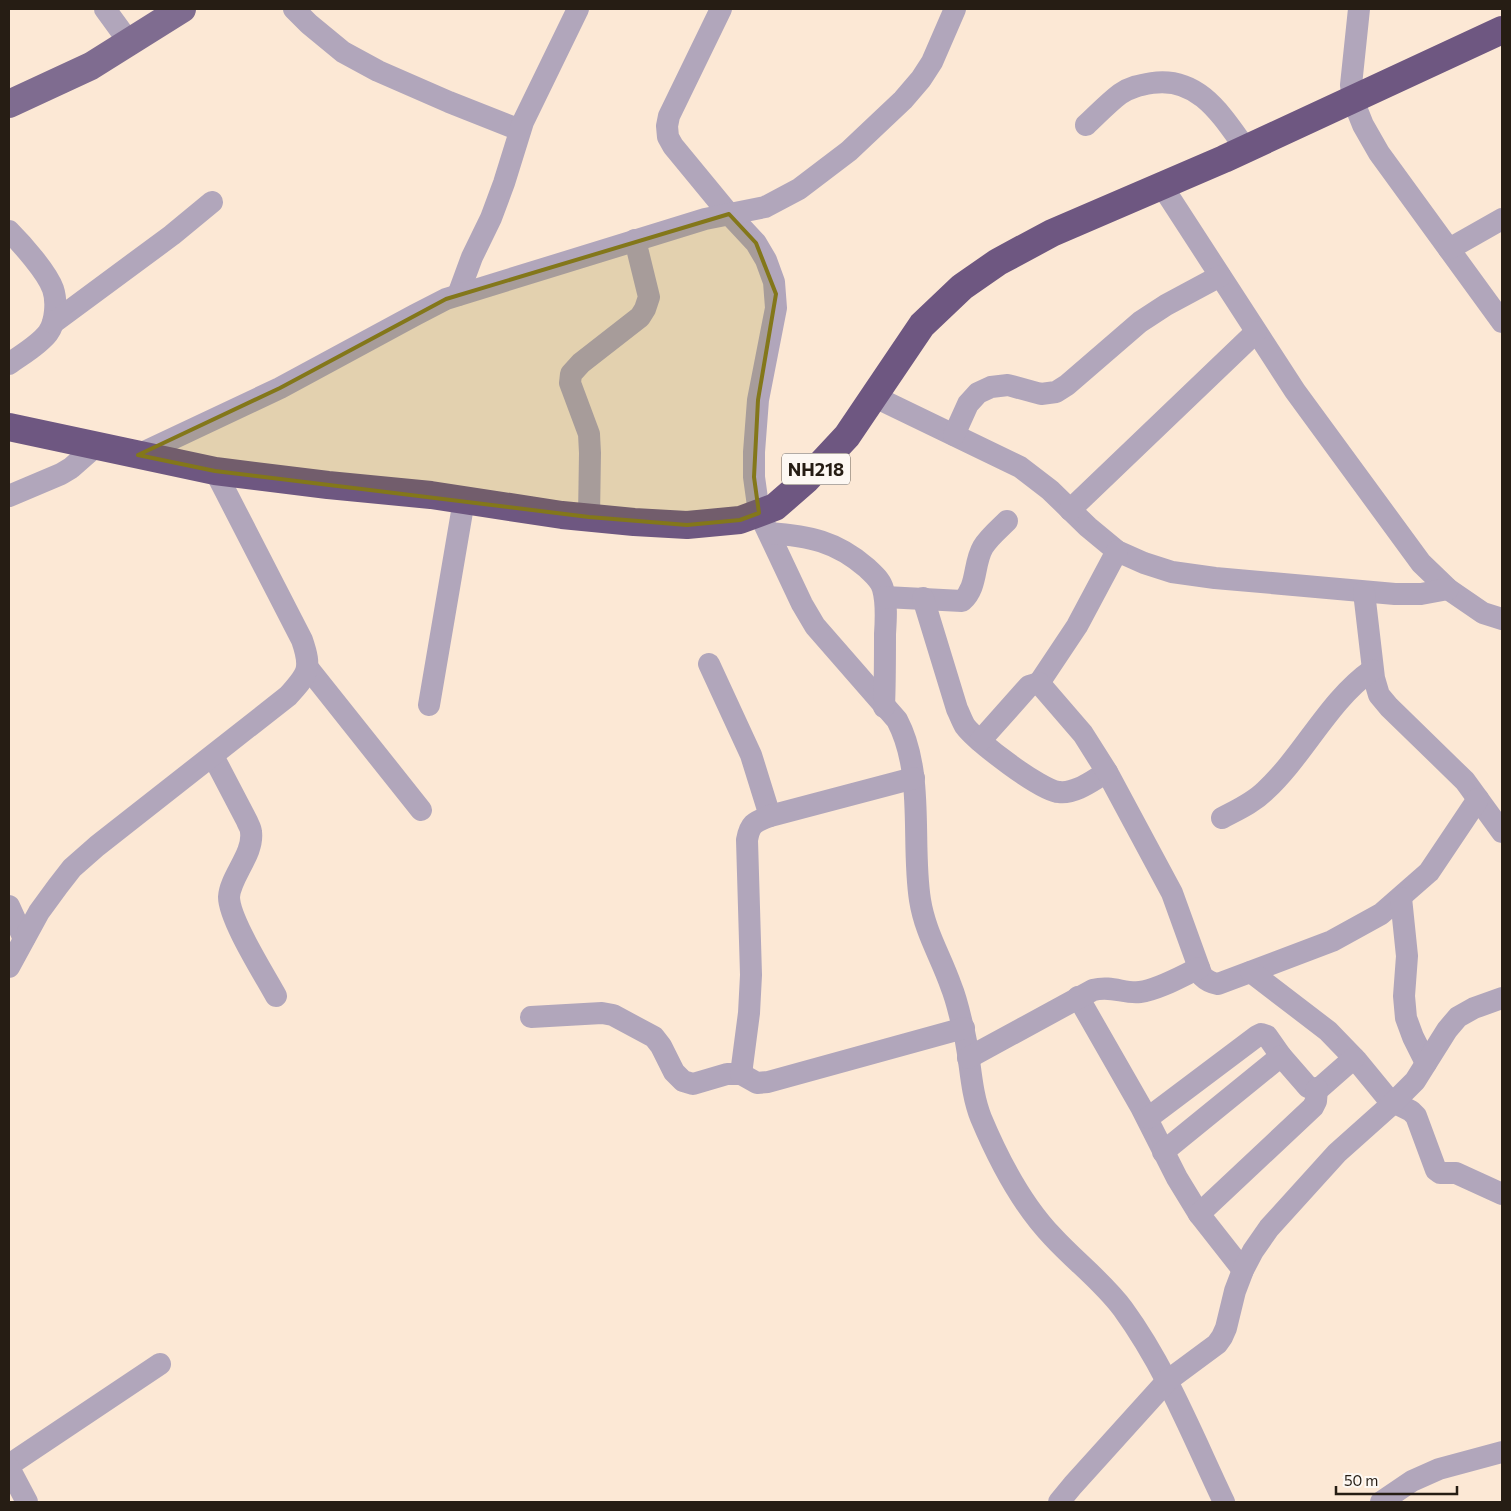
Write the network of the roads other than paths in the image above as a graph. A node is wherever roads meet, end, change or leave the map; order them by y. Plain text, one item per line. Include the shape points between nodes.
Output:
1 (105, 9) edge
2 (182, 9) edge
3 (294, 9) edge
4 (578, 9) edge
5 (721, 9) edge
6 (955, 9) edge
7 (1359, 9) edge
8 (1502, 30) edge
9 (129, 42) junction
10 (1353, 100) junction
11 (9, 104) edge
12 (1086, 125) dead end
13 (520, 130) junction
14 (1246, 149) junction
15 (1162, 186) junction
16 (212, 202) dead end
17 (729, 214) junction
18 (1502, 219) edge
19 (9, 231) edge
20 (635, 240) junction
21 (1449, 249) junction
22 (1220, 276) junction
23 (458, 295) junction
24 (1502, 322) edge
25 (52, 323) junction
26 (1256, 332) junction
27 (9, 364) edge
28 (874, 396) junction
29 (9, 426) edge
30 (954, 435) junction
31 (96, 446) junction
32 (138, 455) junction
33 (215, 471) junction
34 (9, 496) edge
35 (464, 500) junction
36 (1070, 510) junction
37 (588, 517) junction
38 (1007, 521) dead end
39 (764, 523) junction
40 (1117, 551) junction
41 (1448, 589) junction
42 (1364, 592) junction
43 (885, 597) junction
44 (923, 598) junction
45 (1502, 619) edge
46 (709, 664) dead end
47 (308, 668) junction
48 (1372, 670) junction
49 (1039, 682) junction
50 (429, 705) dead end
51 (884, 707) junction
52 (980, 741) junction
53 (213, 756) junction
54 (1107, 772) junction
55 (914, 778) junction
56 (1478, 799) junction
57 (422, 810) dead end
58 (770, 816) junction
59 (1222, 818) dead end
60 (1502, 832) edge
61 (1401, 898) junction
62 (9, 906) edge
63 (24, 939) junction
64 (9, 967) edge
65 (1199, 968) junction
66 (1251, 972) junction
67 (276, 996) dead end
68 (1078, 996) junction
69 (1502, 998) edge
70 (531, 1017) dead end
71 (964, 1028) junction
72 (1281, 1056) junction
73 (968, 1058) junction
74 (1354, 1058) junction
75 (1426, 1063) junction
76 (741, 1074) junction
77 (1317, 1089) junction
78 (1393, 1103) junction
79 (1148, 1118) junction
80 (1164, 1152) junction
81 (1502, 1194) edge
82 (1199, 1214) junction
83 (1243, 1270) junction
84 (160, 1364) dead end
85 (1167, 1381) junction
86 (1502, 1452) edge
87 (9, 1467) edge
88 (27, 1502) edge
89 (1059, 1502) edge
90 (1224, 1502) edge
91 (1381, 1502) edge

1 - 9 street
2 - 9 main road
3 - 13 street via 343,52 378,71
4 - 13 street
5 - 17 street via 673,107 667,126 673,146
6 - 17 street via 921,79 849,151 780,200 765,207
7 - 10 street via 1351,85
8 - 10 highway, NH218
9 - 11 main road via 90,66
10 - 14 highway, NH218
10 - 21 street via 1379,153
12 - 14 street via 1120,94 1137,86 1175,83 1206,98
13 - 23 street via 504,183
14 - 15 highway, NH218
15 - 22 street
15 - 28 highway, NH218 via 1052,233 998,262 962,287 922,325
16 - 25 street
17 - 20 street
17 - 39 street via 756,243 769,267 776,294 772,333 758,400 754,476
18 - 21 street
19 - 25 street via 49,281 55,310
20 - 23 street
20 - 37 street via 649,296 645,309 640,318 571,374 570,383 589,434
21 - 24 street
22 - 26 street
22 - 30 street via 1140,322 1056,392 1041,394 1008,385 991,387 978,394 968,404
23 - 32 street via 415,314 280,388
25 - 27 street via 38,343
26 - 36 street
26 - 41 street via 1295,391 1421,563
28 - 30 street
28 - 39 highway, NH218 via 847,436 806,480 775,507
29 - 31 highway, NH218
30 - 36 street via 1020,467
31 - 32 highway, NH218
31 - 34 street via 61,474
32 - 33 highway, NH218
33 - 35 highway, NH218
33 - 47 street via 302,640 308,656
35 - 37 highway, NH218
35 - 50 street
36 - 40 street
37 - 39 highway, NH218 via 687,525 740,520
38 - 44 street via 983,547 968,596 962,601
39 - 43 street via 826,542 847,553 876,576
39 - 51 street via 815,626
40 - 42 street via 1172,572
40 - 49 street via 1077,626
41 - 42 street via 1412,594
41 - 45 street via 1483,612
42 - 48 street
43 - 44 street
43 - 51 street
44 - 52 street via 957,709 965,726
46 - 58 street via 751,756
47 - 53 street via 288,696
47 - 57 street
48 - 56 street via 1379,695 1465,781
48 - 59 street via 1346,693 1264,792
49 - 52 street via 1030,686
49 - 54 street via 1083,734
51 - 55 street via 903,731
52 - 54 street via 1035,782 1058,792 1071,791
53 - 63 street via 72,868 39,912
53 - 67 street via 252,832 246,858 230,888 231,909
54 - 65 street via 1172,893
55 - 58 street
55 - 71 street via 920,899 928,933 951,985
56 - 60 street
56 - 61 street via 1429,872
58 - 76 street via 755,822 746,840 751,975
61 - 66 street via 1381,914 1332,941
61 - 75 street via 1407,956 1406,1018
62 - 63 street
63 - 64 street
65 - 66 street via 1202,976 1218,984
65 - 68 street via 1150,990 1139,992 1103,987
66 - 74 street via 1328,1031
68 - 73 street
68 - 79 street
69 - 75 street via 1458,1018
70 - 76 street via 613,1015 654,1037 674,1072 683,1081 693,1084 727,1074
71 - 73 street
71 - 76 street via 768,1082 757,1083
72 - 77 street via 1308,1087
72 - 79 street via 1267,1036 1261,1034
72 - 80 street
73 - 85 street via 980,1116 1021,1197 1054,1239 1089,1270 1122,1308
74 - 77 street
74 - 78 street
75 - 78 street
77 - 82 street via 1313,1107
78 - 81 street via 1416,1116 1436,1170 1456,1173
78 - 83 street via 1337,1153 1269,1228
79 - 80 street
80 - 82 street
82 - 83 street
83 - 85 street via 1222,1337
84 - 87 street
85 - 89 street
85 - 90 street
86 - 91 street via 1439,1469 1412,1481
87 - 88 street

